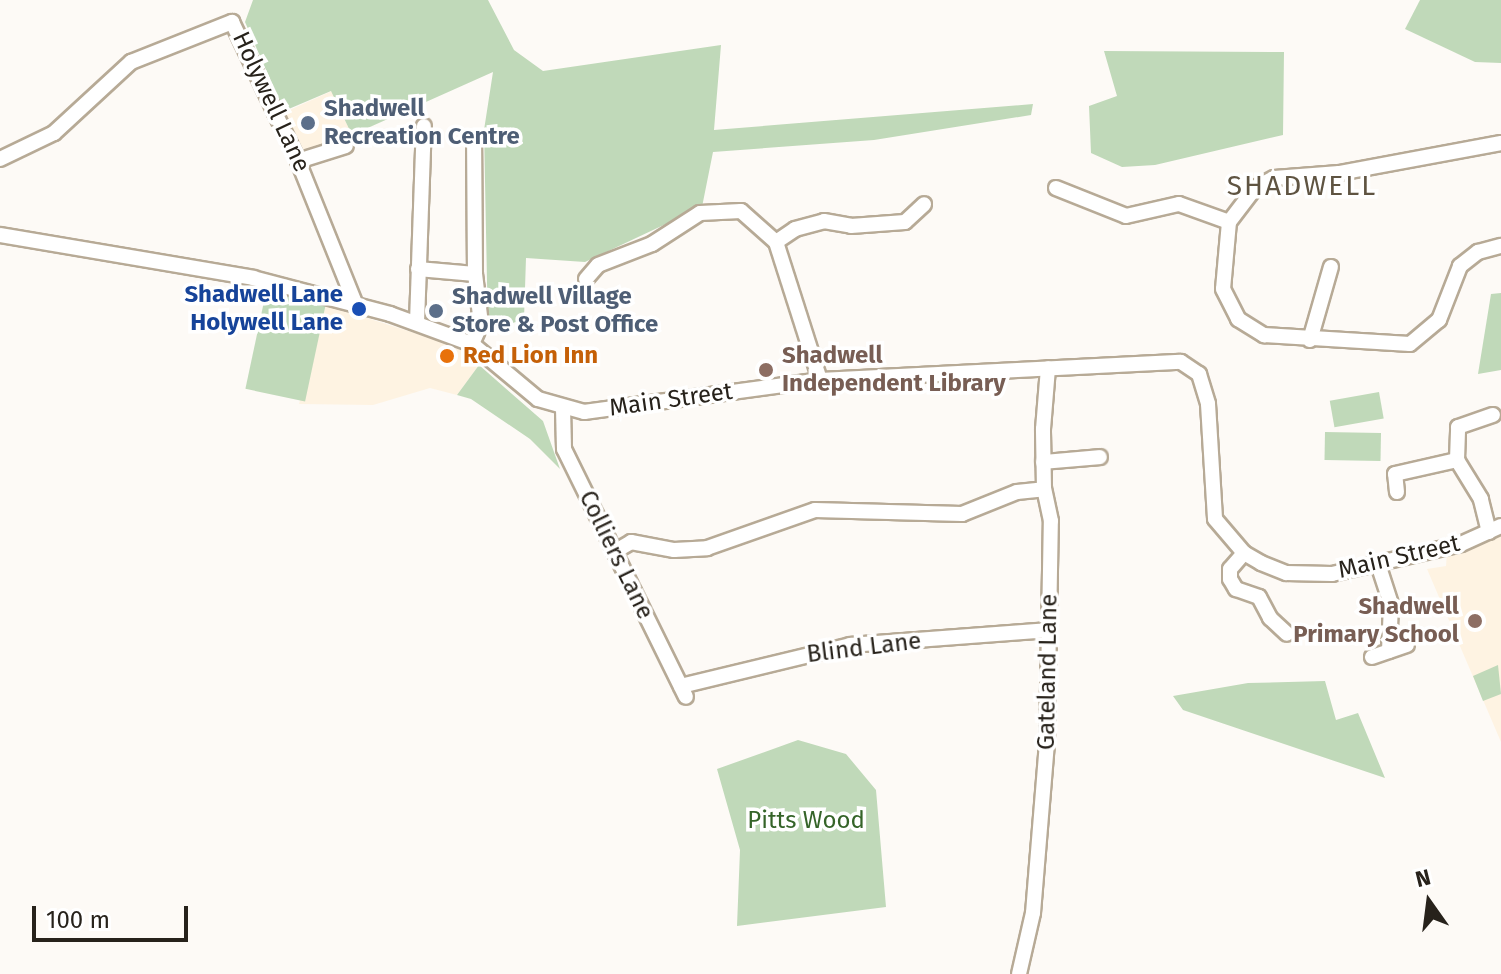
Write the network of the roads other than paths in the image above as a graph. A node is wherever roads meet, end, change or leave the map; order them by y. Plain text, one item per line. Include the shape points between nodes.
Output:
1 (424, 126) dead end
2 (1501, 143) edge
3 (474, 145) dead end
4 (346, 146) dead end
5 (0, 159) edge
6 (298, 161) junction
7 (1056, 188) dead end
8 (924, 204) dead end
9 (1229, 222) junction
10 (0, 235) edge
11 (776, 242) junction
12 (1501, 246) edge
13 (1331, 267) dead end
14 (418, 269) junction
15 (475, 274) junction
16 (586, 279) dead end
17 (356, 305) junction
18 (417, 322) junction
19 (1310, 340) junction
20 (472, 344) junction
21 (1048, 368) junction
22 (820, 380) junction
23 (563, 408) junction
24 (1493, 415) dead end
25 (1100, 457) dead end
26 (1457, 460) junction
27 (1043, 462) junction
28 (1044, 489) junction
29 (1397, 492) dead end
30 (1495, 529) edge
31 (614, 552) junction
32 (1244, 553) junction
33 (1379, 567) junction
34 (1049, 630) junction
35 (1290, 634) dead end
36 (1407, 645) dead end
37 (1389, 651) junction
38 (1372, 657) dead end
39 (684, 692) joint
40 (1019, 974) edge

1 - 14 street
2 - 9 street via 1353,171 1274,178 1247,195
3 - 15 street
4 - 6 street
5 - 6 street, Holywell Lane via 54,133 131,62 228,21 238,27
6 - 17 street, Holywell Lane
7 - 9 street via 1126,216 1179,204
8 - 11 street via 905,222 851,226 824,221 795,229
9 - 19 street via 1223,289 1238,319 1264,335
10 - 17 street, Main Street via 253,278
11 - 16 street via 741,211 700,213 652,244 598,265
11 - 22 street
12 - 19 street via 1478,252 1460,266 1439,320 1422,339 1397,345
13 - 19 street
14 - 15 street
14 - 18 street
15 - 20 street via 481,324
17 - 18 street, Main Street
18 - 20 street, Main Street
20 - 23 street, Main Street via 518,386
21 - 22 street, Main Street
21 - 27 street, Gateland Lane
21 - 32 street, Main Street via 1167,360 1194,368 1212,427 1215,519
22 - 23 street, Main Street via 610,411
23 - 31 street, Colliers Lane via 564,449
24 - 26 street via 1458,427
25 - 27 street
26 - 29 street via 1395,474
26 - 30 street
27 - 28 street, Gateland Lane
28 - 31 street via 1017,492 962,514 815,510 707,548 674,550 631,542
28 - 34 street, Gateland Lane via 1051,521
30 - 33 street, Main Street
31 - 39 street, Colliers Lane
32 - 33 street, Main Street via 1286,573
32 - 35 street via 1230,569 1230,579 1236,589 1259,597 1270,618
33 - 37 street via 1391,605
34 - 39 street, Blind Lane via 850,645
34 - 40 street, Gateland Lane via 1045,778 1033,913
36 - 37 street
37 - 38 street

